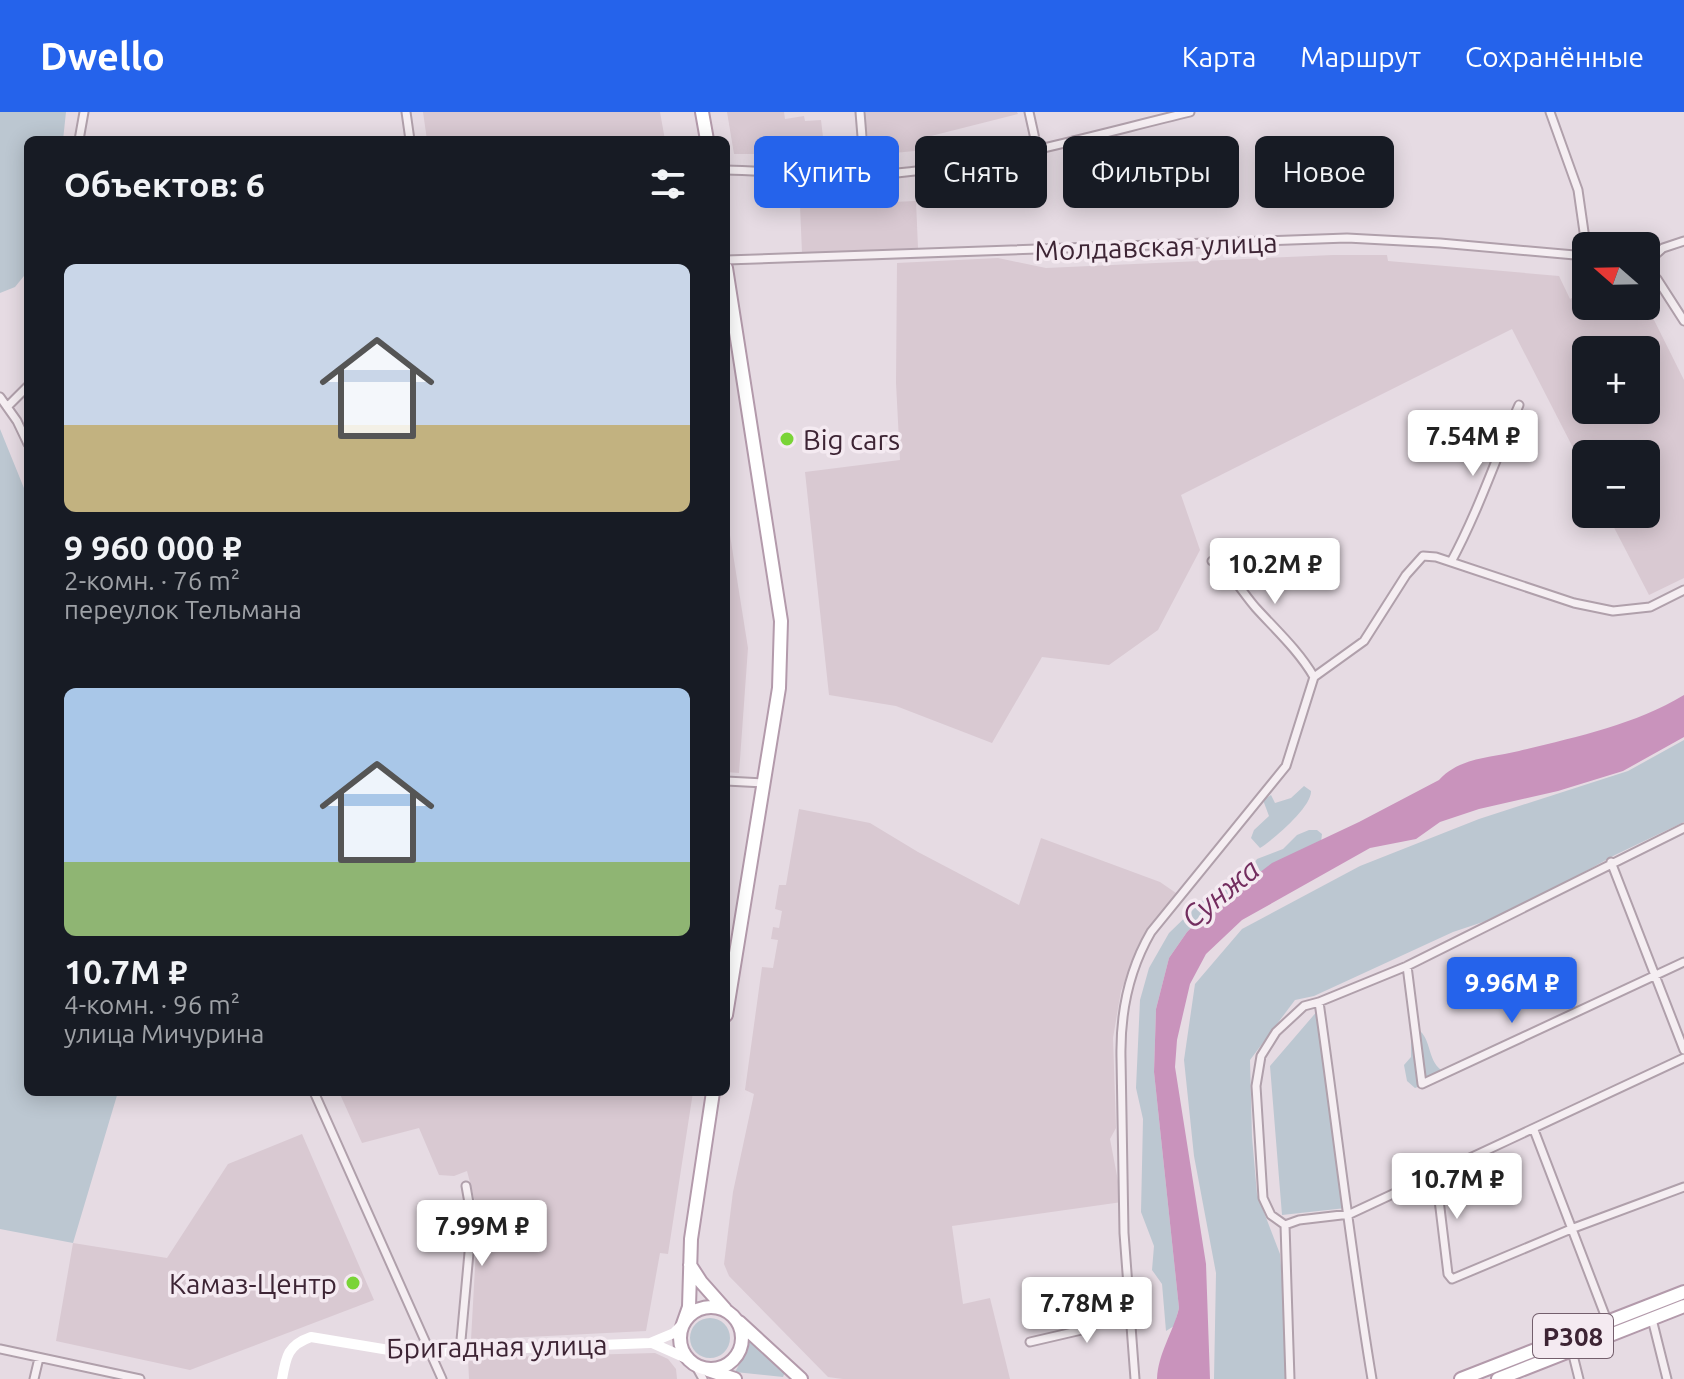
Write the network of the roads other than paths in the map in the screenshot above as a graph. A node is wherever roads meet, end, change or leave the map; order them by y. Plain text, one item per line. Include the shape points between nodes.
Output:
1 (84, 112) edge
2 (406, 112) edge
3 (702, 112) edge
4 (860, 112) edge
5 (1029, 112) edge
6 (1190, 112) edge
7 (1550, 112) edge
8 (80, 136) edge
9 (409, 136) edge
10 (706, 136) edge
11 (862, 136) edge
12 (1034, 136) edge
13 (1047, 146) edge
14 (730, 170) edge
15 (754, 171) edge
16 (1584, 232) edge
17 (1684, 241) edge
18 (1660, 251) edge
19 (1572, 255) edge
20 (730, 260) edge
21 (1660, 284) edge
22 (730, 294) edge
23 (1684, 321) edge
24 (24, 390) edge
25 (0, 397) edge
26 (1519, 405) dead end
27 (8, 406) junction
28 (24, 436) edge
29 (1212, 561) dead end
30 (1451, 562) junction
31 (1684, 590) edge
32 (1314, 677) junction
33 (730, 781) edge
34 (764, 783) junction
35 (1684, 828) edge
36 (1611, 862) junction
37 (1684, 962) edge
38 (1407, 966) junction
39 (1655, 976) junction
40 (730, 991) edge
41 (1319, 1002) junction
42 (1684, 1050) edge
43 (1684, 1058) edge
44 (316, 1096) edge
45 (712, 1096) edge
46 (1534, 1130) junction
47 (1436, 1175) junction
48 (466, 1186) dead end
49 (1684, 1187) edge
50 (1350, 1214) junction
51 (1285, 1225) junction
52 (1571, 1229) junction
53 (690, 1265) junction
54 (1684, 1292) edge
55 (1127, 1301) junction
56 (1684, 1306) edge
57 (732, 1315) junction
58 (1652, 1319) junction
59 (1608, 1323) junction
60 (683, 1324) junction
61 (1030, 1342) dead end
62 (650, 1343) junction
63 (0, 1349) edge
64 (460, 1351) junction
65 (1572, 1351) junction
66 (430, 1352) junction
67 (39, 1358) junction
68 (729, 1363) junction
69 (697, 1367) edge
70 (719, 1377) edge
71 (34, 1379) edge
72 (140, 1379) edge
73 (282, 1379) edge
74 (442, 1379) edge
75 (735, 1379) edge
76 (801, 1379) edge
77 (1135, 1379) edge
78 (1290, 1379) edge
79 (1372, 1379) edge
80 (1461, 1379) edge
81 (1498, 1379) edge
82 (1579, 1379) edge
83 (1667, 1379) edge

1 - 8 street
2 - 9 street
3 - 10 main road
4 - 11 street
5 - 12 street
6 - 13 street
7 - 16 street via 1578,190
14 - 15 street
17 - 18 street
19 - 20 street, Молдавская улица via 1347,238
21 - 23 street
22 - 34 main road via 781,621 779,688
24 - 27 street
25 - 27 street
26 - 30 street via 1481,503
27 - 28 street
29 - 32 street via 1232,575
30 - 31 street via 1613,611 1650,607
30 - 32 street via 1423,556 1364,641
32 - 55 street via 1286,766 1151,932 1128,988 1121,1038
33 - 34 street
34 - 40 main road
35 - 36 street
36 - 38 street
36 - 39 street
37 - 39 street
38 - 39 street via 1422,1084
38 - 41 street
39 - 42 street
41 - 50 street
41 - 51 street via 1304,1006 1276,1032 1261,1056 1256,1086 1263,1198 1271,1215
43 - 46 street
44 - 66 street
45 - 53 main road
46 - 47 street
46 - 52 street
47 - 50 street
47 - 52 street via 1452,1279
48 - 64 street via 472,1220
49 - 52 street
50 - 51 street
50 - 79 street
51 - 78 street
52 - 59 street
53 - 57 main road
53 - 60 main road
54 - 59 main road, P308
55 - 61 street via 1105,1308 1086,1329
55 - 77 street
56 - 58 main road, P308
57 - 60 main road via 719,1308 698,1309
57 - 68 main road via 742,1337
57 - 76 main road
58 - 65 main road, P308
58 - 83 street
59 - 80 main road, P308
60 - 62 main road
60 - 69 main road via 680,1338
62 - 64 main road, Бригадная улица
62 - 69 main road via 676,1351
63 - 67 street
64 - 66 main road, Бригадная улица
65 - 81 main road, P308
65 - 82 street
66 - 73 main road, Бригадная улица via 380,1350 311,1337 290,1351
66 - 74 street
67 - 71 street
67 - 72 street
68 - 69 main road
68 - 70 street
69 - 70 main road
70 - 75 main road

